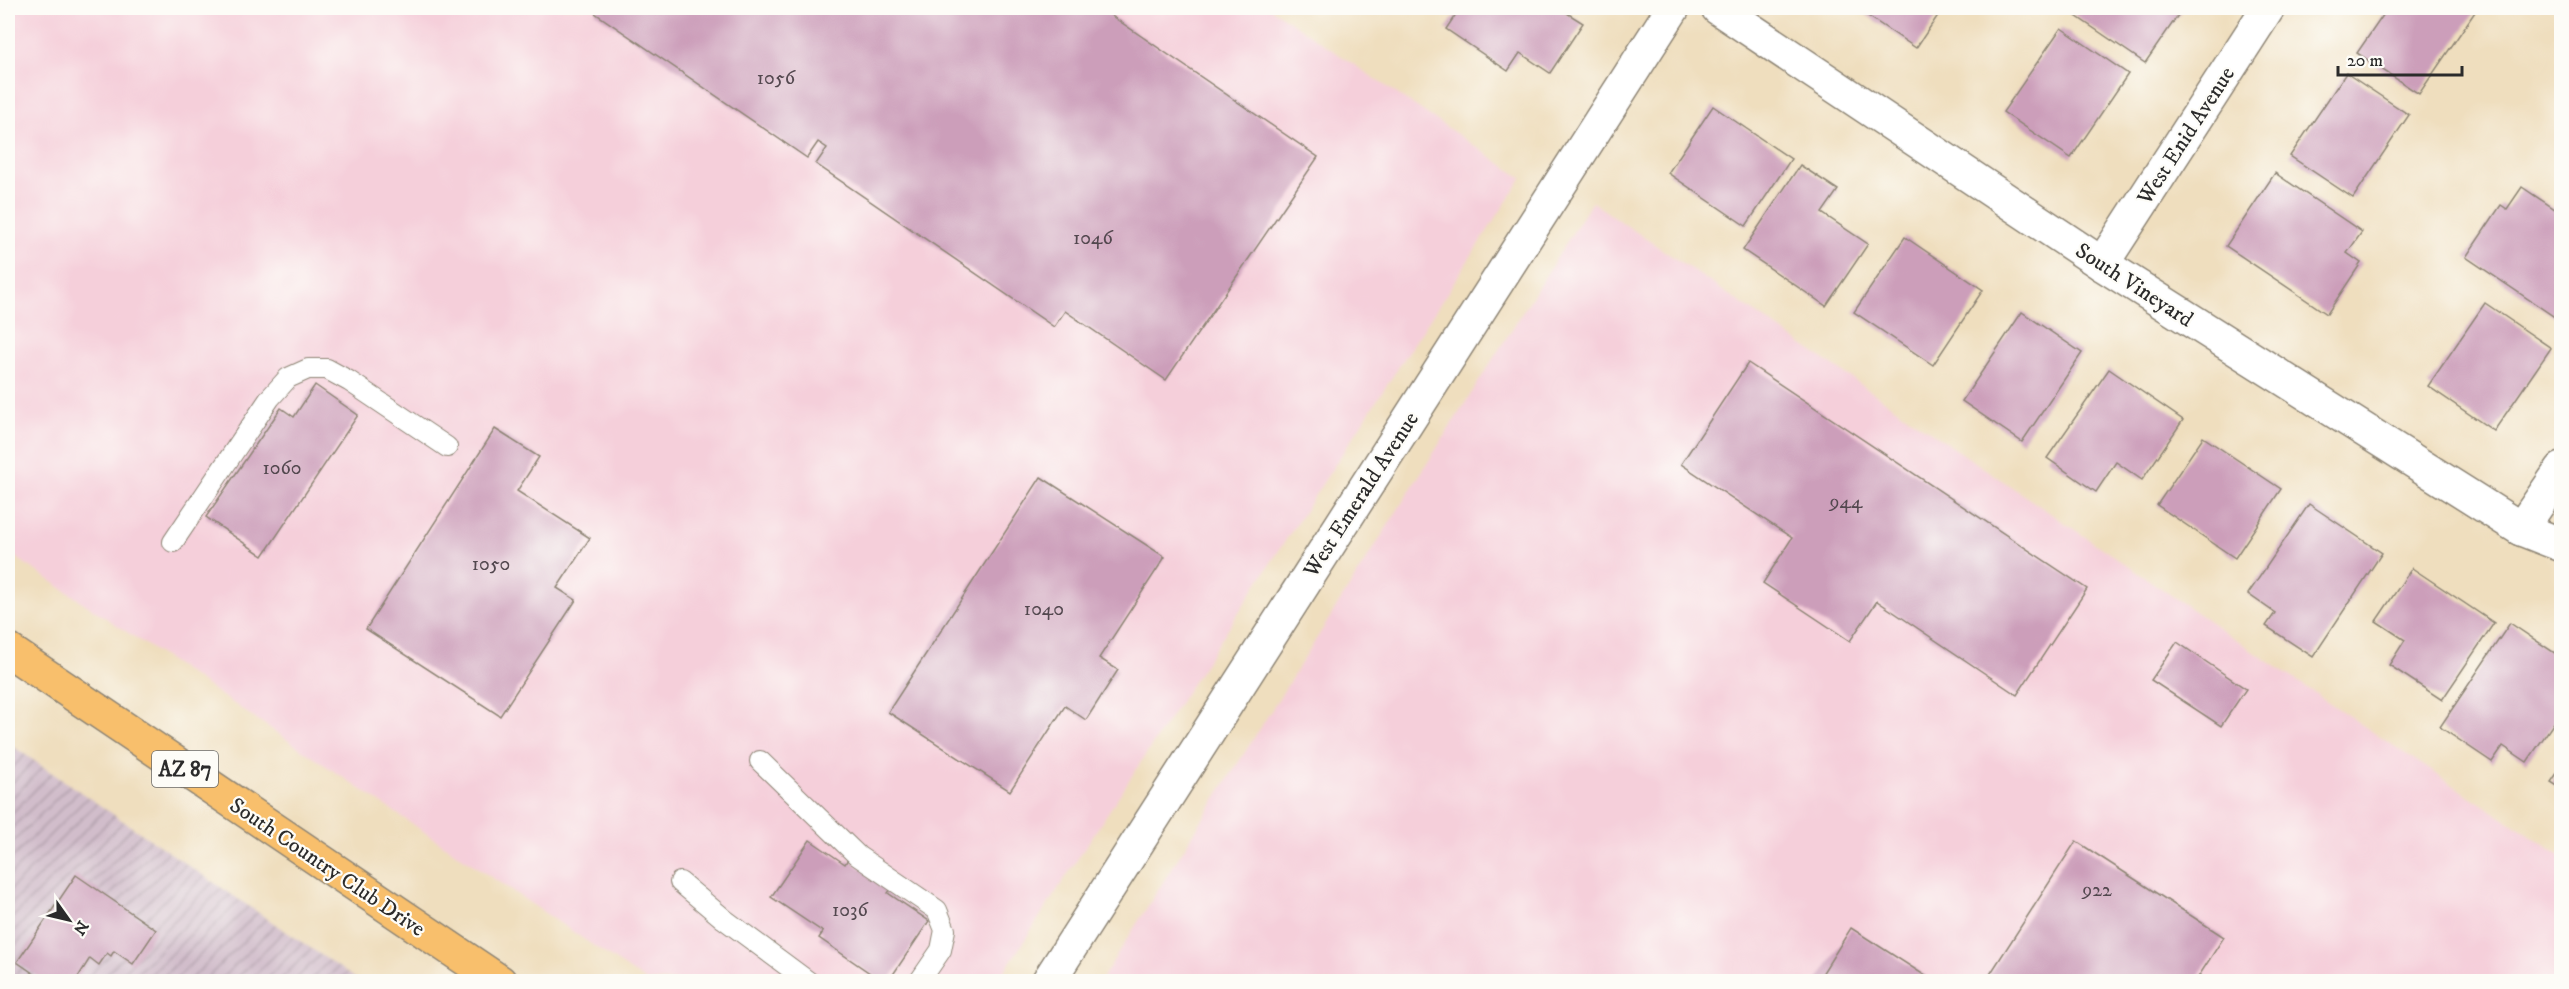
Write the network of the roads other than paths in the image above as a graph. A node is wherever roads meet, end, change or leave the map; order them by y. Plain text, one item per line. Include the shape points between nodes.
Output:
1 (1673, 8) edge
2 (1718, 8) edge
3 (2268, 8) edge
4 (2102, 264) junction
5 (447, 447) dead end
6 (2562, 469) edge
7 (2521, 529) junction
8 (173, 542) dead end
9 (2562, 545) edge
10 (8, 650) edge
11 (760, 761) dead end
12 (680, 882) dead end
13 (500, 981) edge
14 (809, 981) edge
15 (919, 981) edge
16 (1048, 981) edge

1 - 16 street, West Emerald Avenue
2 - 4 street, South Vineyard
3 - 4 street, West Enid Avenue
4 - 7 street, South Vineyard
5 - 8 lane via 349,381 327,369 308,369 288,378 270,398
6 - 7 street
7 - 9 street, South Vineyard
10 - 13 main road, South Country Club Drive / AZ 87
11 - 15 lane via 858,856 937,910 945,930 941,950
12 - 14 lane

